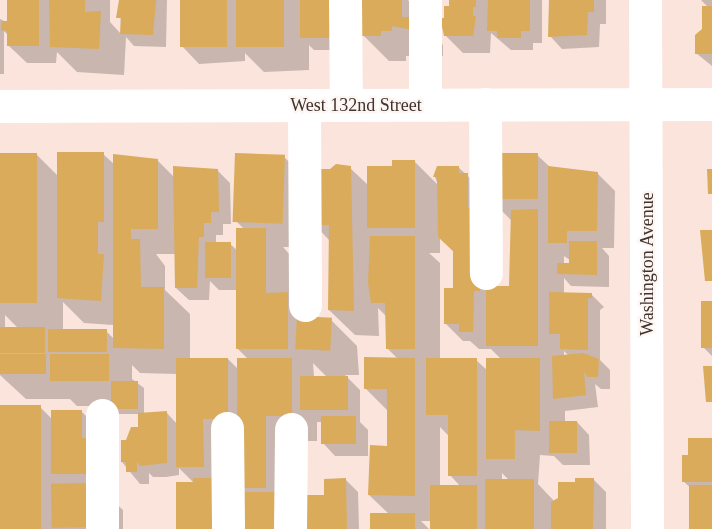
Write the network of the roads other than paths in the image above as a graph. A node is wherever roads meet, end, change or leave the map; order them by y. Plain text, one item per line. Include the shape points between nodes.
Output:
1 (345, 0) edge
2 (425, 0) edge
3 (645, 0) edge
4 (425, 104) junction
5 (485, 104) junction
6 (646, 104) junction
7 (712, 104) edge
8 (304, 105) junction
9 (346, 105) junction
10 (0, 106) edge
11 (486, 273) dead end
12 (304, 305) dead end
13 (102, 414) dead end
14 (227, 428) dead end
15 (291, 429) dead end
16 (102, 529) edge
17 (228, 529) edge
18 (290, 529) edge
19 (646, 529) edge

1 - 9 street
2 - 4 street
3 - 6 street, Washington Avenue
4 - 5 street, West 132nd Street
4 - 9 street, West 132nd Street
5 - 6 street, West 132nd Street
5 - 11 street
6 - 7 street, West 132nd Street
6 - 19 street, Washington Avenue
8 - 9 street, West 132nd Street
8 - 10 street, West 132nd Street
8 - 12 street
13 - 16 street
14 - 17 street
15 - 18 street

